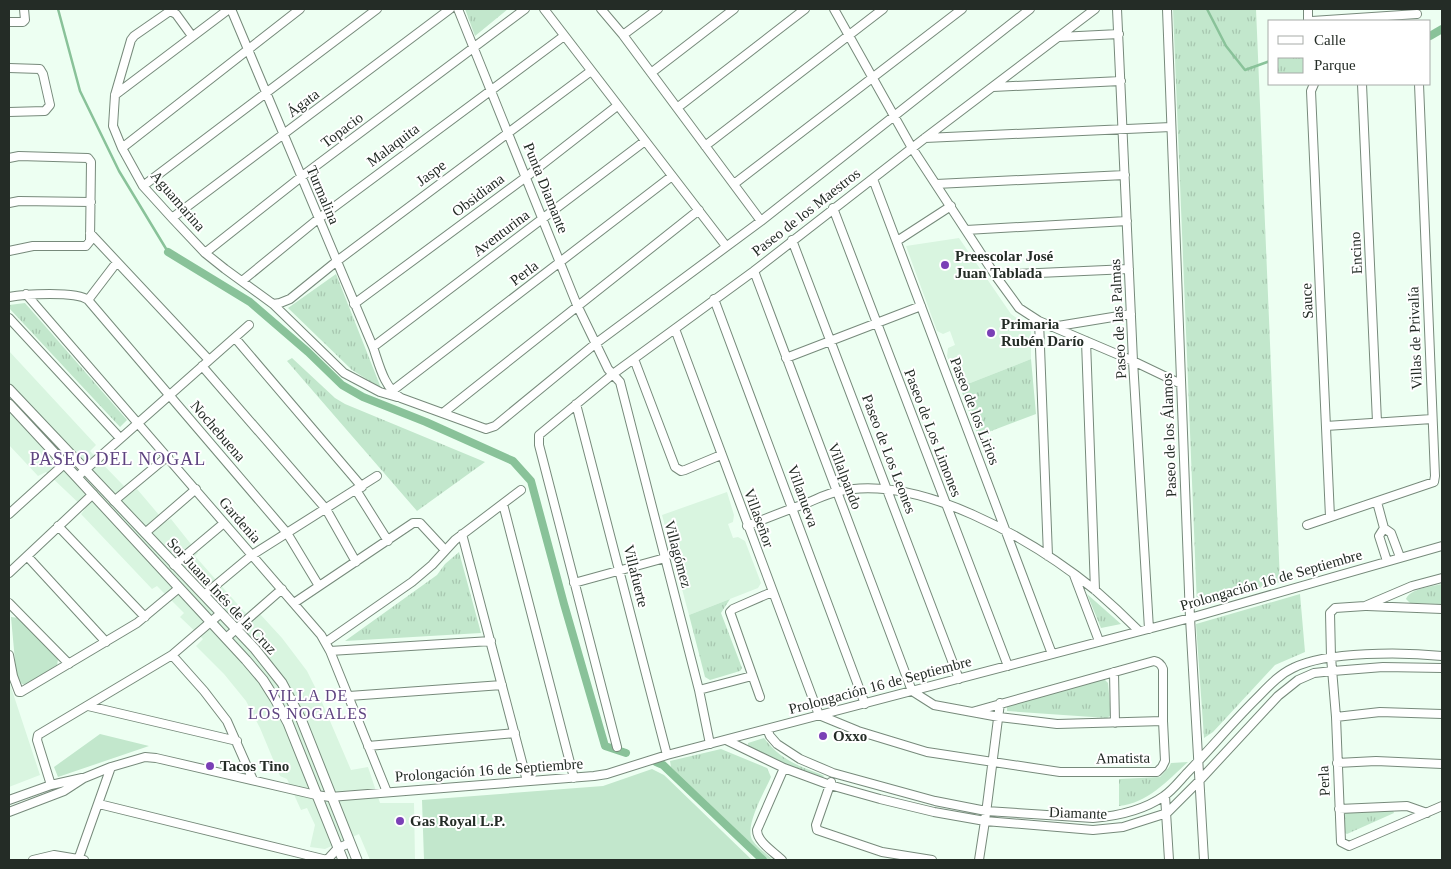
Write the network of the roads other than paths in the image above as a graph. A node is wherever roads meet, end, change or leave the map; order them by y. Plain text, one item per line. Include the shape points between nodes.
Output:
1 (24, 9) edge
2 (230, 9) edge
3 (300, 9) edge
4 (377, 9) edge
5 (450, 9) edge
6 (458, 9) edge
7 (525, 9) edge
8 (544, 9) edge
9 (601, 9) edge
10 (658, 9) edge
11 (734, 9) edge
12 (805, 9) edge
13 (834, 9) edge
14 (883, 9) edge
15 (962, 9) edge
16 (1030, 9) edge
17 (1095, 9) edge
18 (1117, 9) edge
19 (1167, 9) edge
20 (1417, 15) edge
21 (1328, 20) edge
22 (9, 22) edge
23 (1119, 34) junction
24 (623, 35) junction
25 (850, 35) junction
26 (192, 36) junction
27 (564, 36) junction
28 (1059, 37) junction
29 (473, 49) junction
30 (248, 50) junction
31 (9, 68) edge
32 (591, 71) junction
33 (651, 73) junction
34 (872, 77) junction
35 (1121, 81) junction
36 (1313, 85) edge
37 (1362, 85) edge
38 (1419, 85) edge
39 (993, 87) junction
40 (491, 89) junction
41 (266, 92) junction
42 (115, 95) junction
43 (618, 106) junction
44 (677, 108) junction
45 (9, 112) edge
46 (894, 117) junction
47 (1171, 127) junction
48 (1123, 129) junction
49 (509, 132) junction
50 (283, 135) junction
51 (925, 138) junction
52 (645, 142) junction
53 (705, 146) junction
54 (122, 148) junction
55 (912, 148) junction
56 (9, 158) edge
57 (1125, 175) junction
58 (672, 176) junction
59 (301, 177) junction
60 (526, 177) junction
61 (873, 179) junction
62 (734, 184) junction
63 (936, 184) junction
64 (143, 186) junction
65 (92, 202) junction
66 (9, 203) edge
67 (951, 206) junction
68 (834, 208) junction
69 (698, 210) junction
70 (172, 218) junction
71 (543, 218) junction
72 (318, 219) junction
73 (760, 221) junction
74 (1127, 221) junction
75 (966, 230) junction
76 (90, 233) junction
77 (792, 240) junction
78 (897, 242) junction
79 (726, 246) junction
80 (9, 251) edge
81 (205, 253) junction
82 (337, 261) junction
83 (117, 262) junction
84 (561, 262) junction
85 (754, 270) junction
86 (1129, 270) junction
87 (995, 275) junction
88 (242, 281) junction
89 (26, 294) junction
90 (9, 297) edge
91 (714, 299) junction
92 (88, 300) junction
93 (273, 304) junction
94 (354, 304) junction
95 (577, 305) junction
96 (921, 306) junction
97 (1132, 314) junction
98 (9, 318) edge
99 (1040, 321) junction
100 (877, 323) junction
101 (249, 325) dead end
102 (1052, 327) junction
103 (675, 329) junction
104 (235, 338) junction
105 (832, 340) junction
106 (1086, 341) junction
107 (595, 344) junction
108 (373, 347) junction
109 (786, 358) junction
110 (634, 359) junction
111 (210, 360) junction
112 (1134, 362) junction
113 (202, 366) junction
114 (613, 374) junction
115 (1181, 384) junction
116 (9, 389) edge
117 (392, 391) junction
118 (170, 395) junction
119 (401, 398) junction
120 (9, 404) edge
121 (576, 404) junction
122 (443, 413) junction
123 (1432, 419) junction
124 (138, 422) junction
125 (1378, 422) junction
126 (1326, 426) junction
127 (120, 438) junction
128 (721, 455) junction
129 (168, 456) junction
130 (72, 457) junction
131 (64, 463) junction
132 (84, 470) junction
133 (377, 476) dead end
134 (76, 477) junction
135 (359, 488) junction
136 (888, 489) junction
137 (196, 490) junction
138 (521, 490) dead end
139 (836, 492) junction
140 (92, 494) junction
141 (114, 501) junction
142 (945, 502) junction
143 (1377, 502) junction
144 (503, 504) junction
145 (793, 508) junction
146 (326, 509) junction
147 (9, 514) edge
148 (1330, 517) junction
149 (224, 523) junction
150 (58, 526) junction
151 (747, 526) junction
152 (1307, 526) dead end
153 (1384, 528) junction
154 (1006, 531) junction
155 (144, 533) junction
156 (287, 533) junction
157 (462, 534) junction
158 (388, 541) junction
159 (1442, 546) edge
160 (445, 550) junction
161 (252, 555) junction
162 (28, 556) junction
163 (1048, 556) junction
164 (1400, 557) junction
165 (665, 558) junction
166 (1387, 561) junction
167 (356, 562) junction
168 (174, 565) junction
169 (620, 571) junction
170 (9, 573) edge
171 (1074, 574) junction
172 (1442, 578) edge
173 (574, 583) junction
174 (319, 586) junction
175 (179, 588) junction
176 (282, 589) junction
177 (1096, 590) junction
178 (772, 592) junction
179 (204, 595) junction
180 (9, 603) edge
181 (294, 603) junction
182 (1365, 606) junction
183 (1442, 609) edge
184 (221, 613) junction
185 (145, 617) junction
186 (1190, 618) junction
187 (212, 622) junction
188 (236, 628) junction
189 (1149, 629) junction
190 (1139, 631) junction
191 (226, 638) junction
192 (491, 641) junction
193 (106, 642) junction
194 (326, 642) junction
195 (1099, 642) junction
196 (330, 651) junction
197 (1052, 654) junction
198 (9, 655) edge
199 (172, 655) junction
200 (1442, 656) edge
201 (1331, 657) junction
202 (69, 664) junction
203 (1008, 666) junction
204 (1442, 668) edge
205 (1333, 670) junction
206 (1114, 672) junction
207 (752, 676) junction
208 (959, 679) junction
209 (502, 685) junction
210 (699, 690) junction
211 (912, 691) junction
212 (348, 696) junction
213 (760, 697) dead end
214 (1000, 703) junction
215 (865, 704) junction
216 (88, 706) junction
217 (1244, 711) junction
218 (972, 712) junction
219 (1442, 714) edge
220 (819, 715) junction
221 (999, 717) junction
222 (1336, 717) junction
223 (1163, 721) junction
224 (1255, 721) junction
225 (1115, 723) junction
226 (767, 728) junction
227 (515, 733) junction
228 (726, 740) junction
229 (237, 741) junction
230 (710, 744) junction
231 (368, 746) junction
232 (617, 747) dead end
233 (667, 755) junction
234 (1200, 760) junction
235 (993, 762) junction
236 (1337, 763) junction
237 (1442, 764) edge
238 (111, 767) junction
239 (784, 768) junction
240 (833, 773) junction
241 (84, 778) junction
242 (574, 778) junction
243 (253, 780) junction
244 (1200, 780) junction
245 (527, 781) junction
246 (51, 785) junction
247 (830, 785) junction
248 (387, 792) junction
249 (316, 795) junction
250 (1165, 796) junction
251 (330, 797) junction
252 (9, 800) edge
253 (99, 804) junction
254 (1442, 806) edge
255 (1339, 809) junction
256 (986, 811) junction
257 (9, 812) edge
258 (1427, 812) junction
259 (1167, 813) junction
260 (985, 821) junction
261 (350, 843) junction
262 (338, 848) junction
263 (33, 860) edge
264 (80, 860) edge
265 (327, 860) edge
266 (343, 860) edge
267 (357, 860) edge
268 (782, 860) edge
269 (932, 860) edge
270 (979, 860) edge
271 (1169, 860) edge
272 (1204, 860) edge

1 - 22 street via 23,22
2 - 26 street
2 - 30 street, Turmalina
3 - 30 street
4 - 41 street
5 - 50 street, Ágata
6 - 29 street, Punta Diamante
7 - 29 street, Topacio
8 - 27 street
9 - 24 street
10 - 24 street
11 - 33 street
12 - 44 street
13 - 25 street
14 - 25 street
15 - 34 street
16 - 46 street
17 - 28 street, Paseo de los Maestros
18 - 23 street, Paseo de las Palmas
19 - 47 street, Paseo de los Álamos
20 - 21 street
23 - 28 street
23 - 35 street, Paseo de las Palmas
24 - 33 street
25 - 34 street
25 - 53 street
26 - 42 street
26 - 42 street, Aguamarina via 176,14 170,11 130,40
27 - 32 street
27 - 40 street, Malaquita
28 - 39 street, Paseo de los Maestros
29 - 40 street, Punta Diamante
29 - 59 street, Topacio
30 - 41 street, Turmalina
30 - 54 street
31 - 45 street via 38,68 42,72 50,107 45,111
32 - 43 street
32 - 49 street, Jaspe
33 - 44 street
34 - 46 street
34 - 62 street
35 - 39 street
35 - 48 street, Paseo de las Palmas
36 - 126 street, Sauce via 1310,91
37 - 125 street, Encino
38 - 123 street, Villas de Privalía
39 - 51 street, Paseo de los Maestros
40 - 49 street, Punta Diamante
40 - 72 street, Malaquita
41 - 50 street, Turmalina
41 - 64 street
42 - 54 street, Aguamarina via 113,126
43 - 52 street
43 - 60 street, Obsidiana
44 - 53 street
46 - 55 street
46 - 73 street
47 - 48 street
47 - 115 street, Paseo de los Álamos
48 - 51 street
48 - 57 street, Paseo de las Palmas
49 - 60 street, Punta Diamante
49 - 82 street, Jaspe
50 - 59 street, Turmalina
50 - 70 street, Ágata
51 - 55 street, Paseo de los Maestros
52 - 58 street
52 - 71 street, Aventurina
53 - 62 street
54 - 64 street, Aguamarina
55 - 61 street, Paseo de los Maestros
55 - 63 street
56 - 65 street via 86,157 90,160
57 - 63 street
57 - 74 street, Paseo de las Palmas
58 - 69 street
58 - 84 street, Perla
59 - 72 street, Turmalina
59 - 81 street, Topacio
60 - 71 street, Punta Diamante
60 - 94 street, Obsidiana
61 - 68 street, Paseo de los Maestros
61 - 78 street, Paseo de los Lirios
62 - 73 street
63 - 67 street
64 - 70 street, Aguamarina
65 - 66 street
65 - 76 street
67 - 75 street
67 - 78 street
68 - 77 street, Paseo de los Maestros
68 - 100 street, Paseo de Los Limones
69 - 79 street
69 - 95 street
70 - 81 street, Aguamarina
71 - 84 street, Punta Diamante
71 - 108 street, Aventurina
72 - 82 street, Turmalina
72 - 88 street, Malaquita
73 - 79 street
74 - 75 street
74 - 86 street, Paseo de las Palmas
75 - 87 street
76 - 80 street via 86,246 33,246
76 - 83 street
77 - 85 street, Paseo de los Maestros
77 - 105 street, Paseo de Los Leones
78 - 96 street, Paseo de los Lirios
79 - 107 street
81 - 88 street, Aguamarina
82 - 93 street, Jaspe via 290,298
82 - 94 street, Turmalina
83 - 92 street
83 - 111 street
84 - 95 street, Punta Diamante
84 - 117 street, Perla
85 - 91 street, Paseo de los Maestros
85 - 109 street, Villalpando
86 - 87 street
86 - 97 street, Paseo de las Palmas
87 - 99 street via 1020,308
88 - 93 street, Aguamarina
89 - 90 street
89 - 92 street via 80,296
89 - 124 street, Gardenia
91 - 103 street, Paseo de los Maestros
91 - 145 street, Villanueva
92 - 118 street, Nochebuena
93 - 119 street, Aguamarina via 344,373 380,392
94 - 108 street, Turmalina
95 - 107 street, Punta Diamante
95 - 122 street
96 - 100 street
96 - 154 street, Paseo de los Lirios
97 - 102 street
97 - 112 street, Paseo de las Palmas
98 - 127 street
99 - 102 street
99 - 163 street
100 - 105 street
100 - 142 street, Paseo de Los Limones
101 - 104 street
102 - 106 street
103 - 110 street, Paseo de los Maestros
103 - 128 street, Villaseñor
104 - 111 street
104 - 135 street
105 - 109 street
105 - 136 street, Paseo de Los Leones
106 - 112 street
106 - 177 street
107 - 114 street, Punta Diamante
107 - 122 street, Aguamarina via 491,428
108 - 117 street, Turmalina
109 - 139 street, Villalpando
110 - 114 street, Paseo de los Maestros
110 - 128 street via 676,467 685,470
111 - 113 street
112 - 115 street
112 - 189 street, Paseo de las Palmas
113 - 118 street
113 - 146 street
114 - 121 street, Paseo de los Maestros
114 - 165 street, Villagómez via 620,382
115 - 186 street, Paseo de los Álamos
116 - 130 main road, Sor Juana Inés de la Cruz
117 - 119 street
118 - 124 street
118 - 156 street, Nochebuena
119 - 122 street, Aguamarina
120 - 131 main road, Sor Juana Inés de la Cruz
121 - 169 street, Villafuerte
121 - 173 street, Paseo de los Maestros via 541,432 538,440
123 - 125 street
123 - 143 street, Villas de Privalía via 1434,482
124 - 127 street
124 - 129 street, Gardenia
125 - 126 street
126 - 148 street, Sauce
127 - 132 street
128 - 151 street, Villaseñor
129 - 137 street, Gardenia
129 - 141 street
130 - 131 street
130 - 132 main road, Sor Juana Inés de la Cruz
131 - 134 main road, Sor Juana Inés de la Cruz
131 - 147 street
132 - 134 street
132 - 141 main road, Sor Juana Inés de la Cruz
133 - 135 street
134 - 140 main road, Sor Juana Inés de la Cruz
135 - 146 street
135 - 158 street
136 - 139 street
136 - 142 street
136 - 208 street, Paseo de Los Leones
137 - 149 street, Gardenia
137 - 155 street
138 - 144 street
139 - 145 street
139 - 211 street, Villalpando
140 - 150 street
140 - 175 main road, Sor Juana Inés de la Cruz
141 - 155 main road, Sor Juana Inés de la Cruz
142 - 154 street
142 - 203 street, Paseo de Los Limones
143 - 148 street, Villas de Privalía
143 - 153 street
144 - 157 street
144 - 242 street
145 - 151 street
145 - 215 street, Villanueva
146 - 156 street
146 - 167 street
148 - 152 street, Villas de Privalía
149 - 161 street, Gardenia
149 - 168 street
150 - 162 street
150 - 185 street
151 - 178 street, Villaseñor
153 - 164 street via 1391,533
153 - 166 street via 1379,536
154 - 163 street
154 - 197 street, Paseo de los Lirios
155 - 168 main road, Sor Juana Inés de la Cruz
156 - 161 street
156 - 174 street, Nochebuena
157 - 160 street
157 - 192 street
158 - 160 street via 416,522
158 - 167 street
159 - 164 street, Prolongación 16 de Septiembre
160 - 194 street via 412,582
161 - 176 street, Gardenia
161 - 179 street
162 - 170 street
162 - 193 street
163 - 171 street
164 - 166 street, Prolongación 16 de Septiembre
165 - 169 street
165 - 210 street, Villagómez
166 - 186 street, Prolongación 16 de Septiembre
167 - 174 street
168 - 179 main road, Sor Juana Inés de la Cruz
169 - 173 street
169 - 233 street, Villafuerte
171 - 177 street
171 - 195 street
172 - 182 street via 1412,586
173 - 232 street
174 - 181 street
175 - 185 street
175 - 187 main road, Sor Juana Inés de la Cruz
176 - 181 street, Gardenia
176 - 188 street
177 - 190 street
178 - 207 street via 730,612
178 - 220 street, Villaseñor
179 - 184 main road, Sor Juana Inés de la Cruz
180 - 202 street
181 - 194 street, Gardenia
182 - 183 street
182 - 201 street, Perla via 1332,609
184 - 187 street
184 - 188 main road, Sor Juana Inés de la Cruz
185 - 193 street
186 - 189 street, Prolongación 16 de Septiembre
186 - 234 street, Paseo de los Álamos
187 - 191 main road, Sor Juana Inés de la Cruz
187 - 199 street
188 - 191 street
188 - 251 main road, Sor Juana Inés de la Cruz via 273,670 288,694 301,719
189 - 190 street, Prolongación 16 de Septiembre
190 - 195 street, Prolongación 16 de Septiembre
191 - 249 main road, Sor Juana Inés de la Cruz via 275,698
192 - 196 street
192 - 209 street
193 - 202 street
194 - 196 street, Gardenia
195 - 197 street, Prolongación 16 de Septiembre
196 - 212 street, Gardenia
197 - 203 street, Prolongación 16 de Septiembre
198 - 202 street via 20,692
199 - 216 street
199 - 229 street via 218,709
200 - 201 street, Diamante
201 - 205 street, Perla
201 - 217 street, Diamante via 1310,660 1280,675
203 - 208 street, Prolongación 16 de Septiembre
204 - 205 street, Diamante
205 - 222 street, Perla
205 - 224 street, Diamante via 1298,680
206 - 214 street, Amatista
206 - 223 street, Amatista via 1154,661 1162,664
206 - 225 street
207 - 210 street
207 - 213 street
208 - 211 street, Prolongación 16 de Septiembre
209 - 212 street
209 - 227 street
210 - 230 street, Villagómez
211 - 215 street, Prolongación 16 de Septiembre
211 - 218 street via 934,705
212 - 231 street, Gardenia
214 - 218 street, Amatista
214 - 221 street
215 - 220 street, Prolongación 16 de Septiembre
216 - 229 street
216 - 246 street via 38,736
217 - 224 street
217 - 234 street, Diamante
218 - 221 street
219 - 222 street via 1380,712
220 - 226 street, Prolongación 16 de Septiembre
220 - 235 street, Amatista via 927,752
221 - 225 street via 1057,724
221 - 235 street
222 - 236 street, Perla
223 - 225 street
223 - 235 street, Amatista via 1165,761 1157,772 1060,772
224 - 244 street, Diamante
226 - 228 street, Prolongación 16 de Septiembre
226 - 240 street, Diamante via 770,736 787,752
227 - 231 street
227 - 245 street
228 - 230 street, Prolongación 16 de Septiembre
228 - 239 street, Diamante
229 - 243 street
230 - 233 street, Prolongación 16 de Septiembre
231 - 248 street, Gardenia
233 - 242 street, Prolongación 16 de Septiembre via 607,774
234 - 244 street, Paseo de los Álamos
234 - 250 street, Diamante
235 - 256 street
236 - 237 street
236 - 255 street, Perla
238 - 241 street, Prolongación 16 de Septiembre
238 - 243 street, Prolongación 16 de Septiembre via 145,757 156,758
238 - 253 street
239 - 247 street, Diamante
239 - 268 street via 757,830 757,836
240 - 247 street
240 - 256 street, Diamante via 935,801
241 - 246 street
241 - 257 street via 64,791
242 - 245 street, Prolongación 16 de Septiembre
243 - 249 street, Prolongación 16 de Septiembre
244 - 259 street, Diamante
244 - 272 street, Paseo de los Álamos
245 - 248 street, Prolongación 16 de Septiembre
246 - 252 street
247 - 260 street, Diamante via 934,812
247 - 269 street via 817,830 882,852
248 - 251 street, Prolongación 16 de Septiembre
249 - 251 street, Prolongación 16 de Septiembre
249 - 262 main road, Sor Juana Inés de la Cruz
250 - 256 street, Diamante via 1140,808 1093,818
250 - 259 street
251 - 261 main road, Sor Juana Inés de la Cruz
253 - 264 street
253 - 265 street
254 - 258 street, Perla
255 - 258 street via 1408,806
255 - 258 street, Perla via 1340,840 1349,846
256 - 260 street
259 - 260 street, Diamante via 1123,827 1092,830
259 - 271 street
260 - 270 street
261 - 262 street
261 - 267 main road, Sor Juana Inés de la Cruz
262 - 265 street
262 - 266 main road, Sor Juana Inés de la Cruz
263 - 264 street via 54,855

